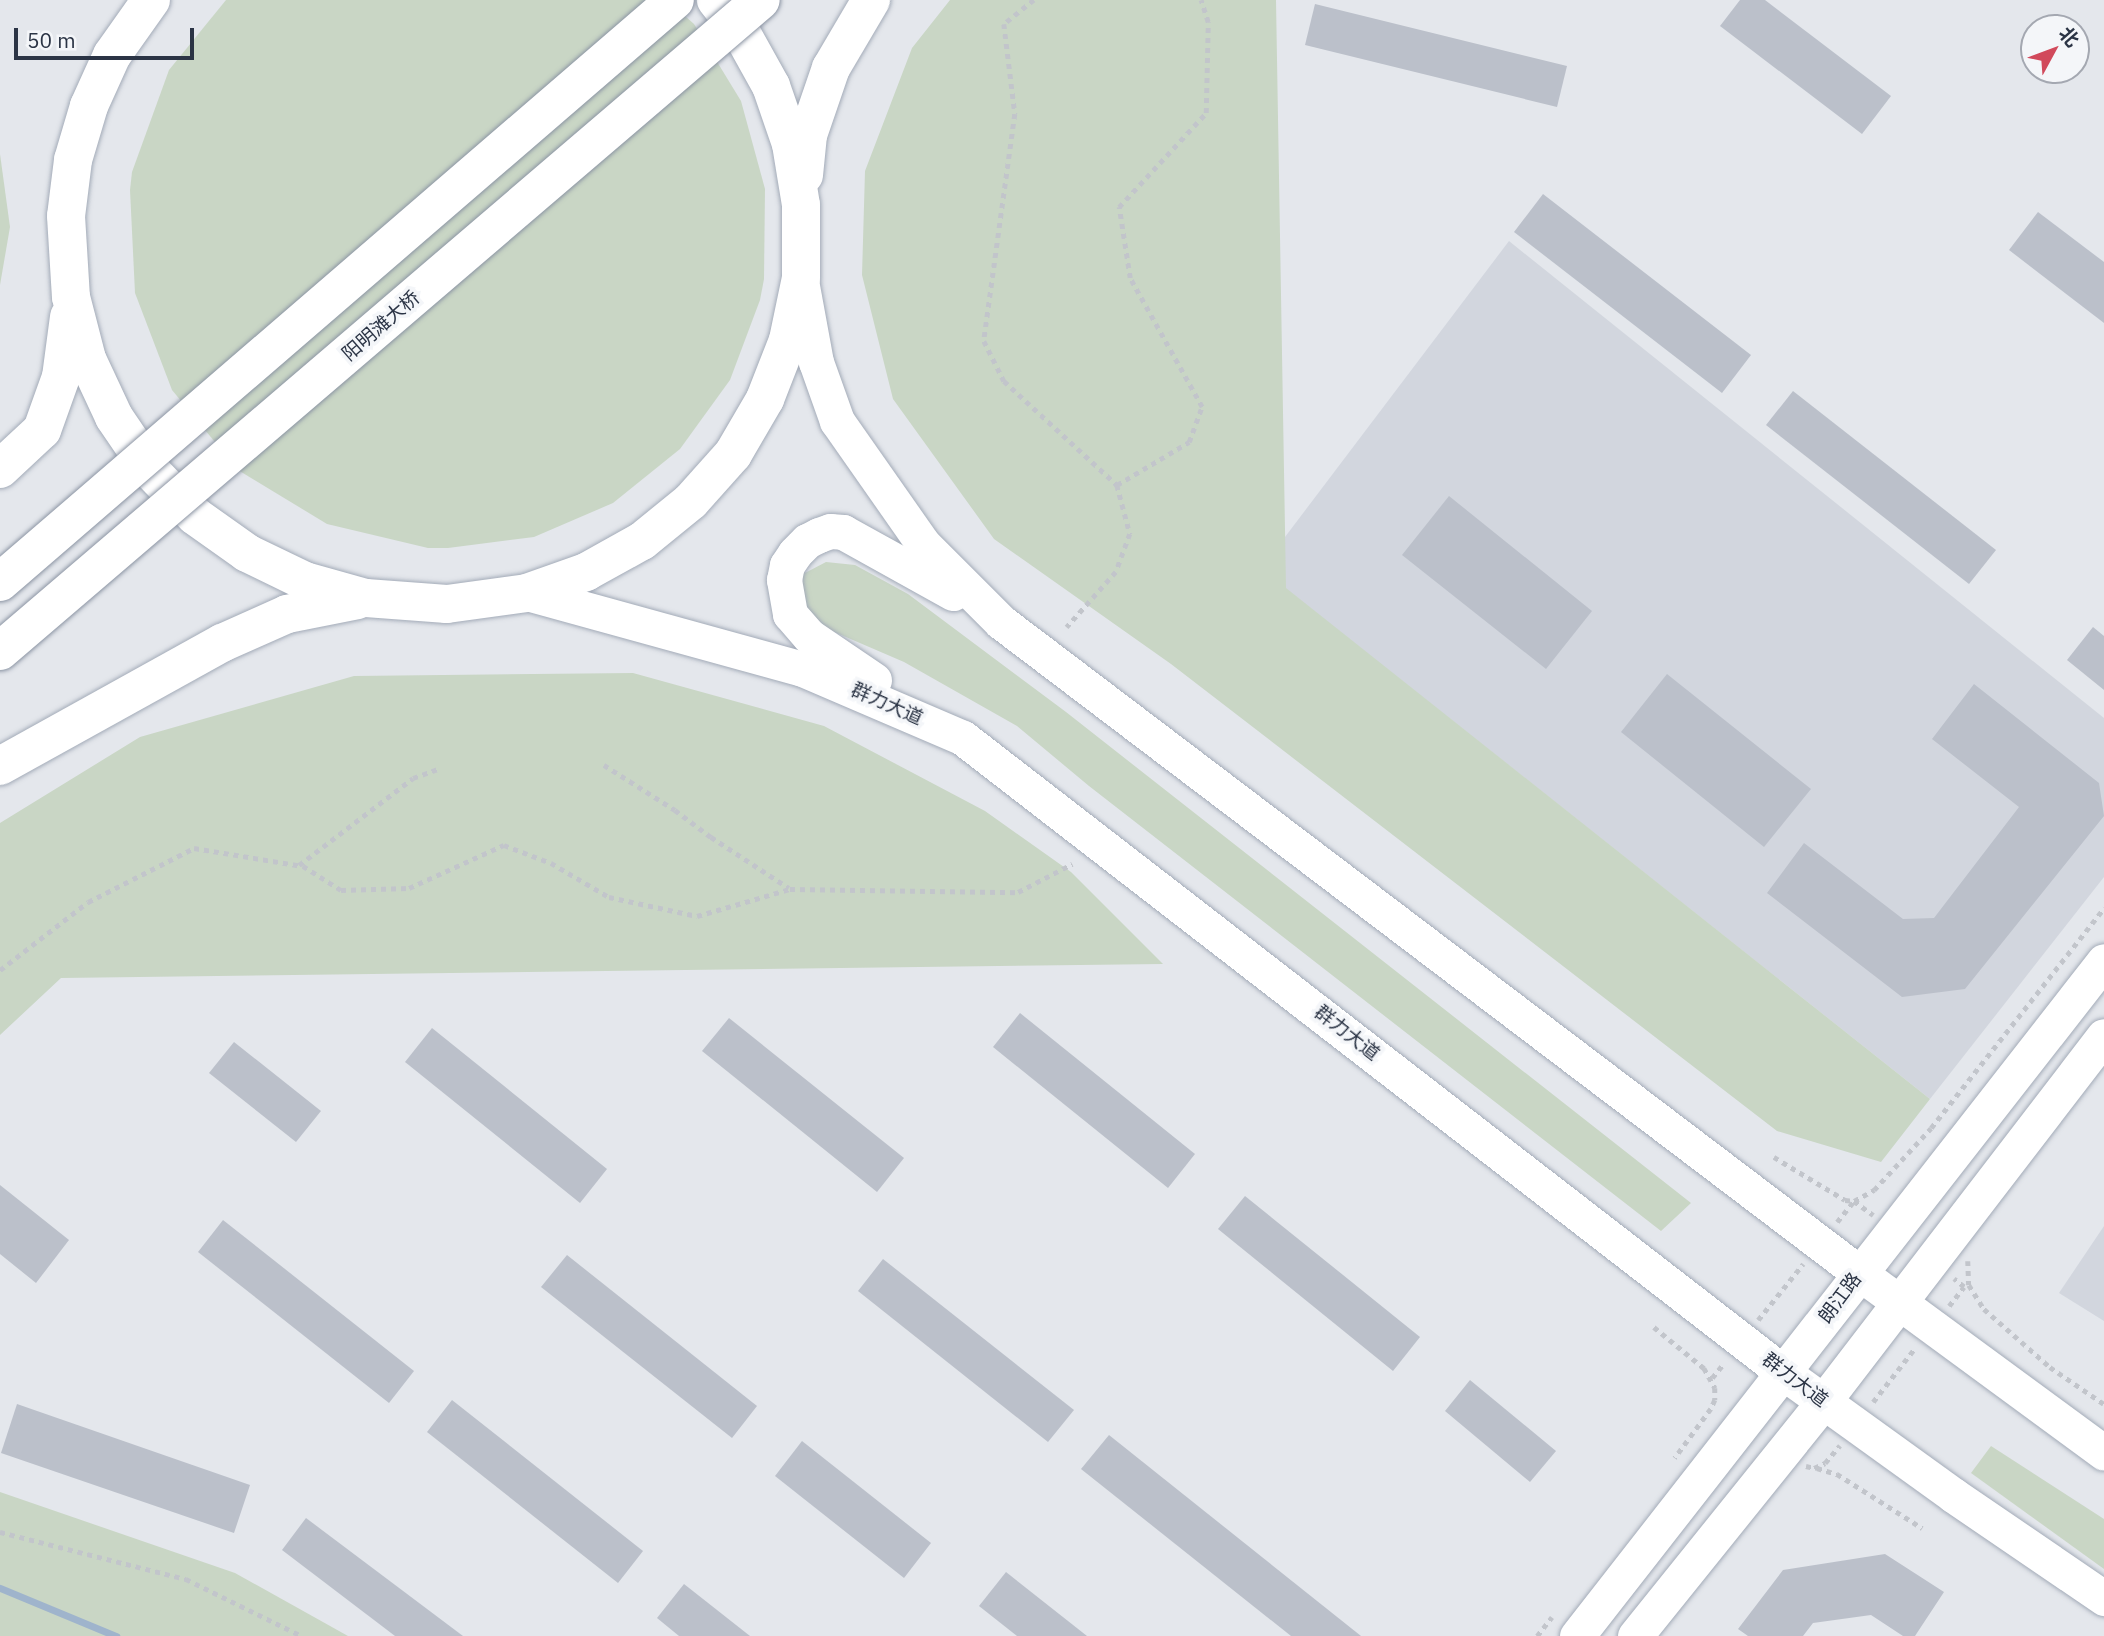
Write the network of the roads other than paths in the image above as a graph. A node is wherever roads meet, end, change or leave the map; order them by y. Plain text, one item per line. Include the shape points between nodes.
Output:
1 (151, 0) edge
2 (675, 0) edge
3 (716, 0) edge
4 (761, 0) edge
5 (871, 0) edge
6 (801, 205) junction
7 (801, 278) junction
8 (71, 297) junction
9 (0, 470) edge
10 (0, 582) edge
11 (527, 593) junction
12 (366, 598) junction
13 (1001, 621) junction
14 (0, 651) edge
15 (963, 738) junction
16 (0, 766) edge
17 (2104, 961) edge
18 (2104, 1036) edge
19 (1858, 1272) junction
20 (1898, 1303) junction
21 (1784, 1373) junction
22 (1823, 1402) junction
23 (2104, 1453) edge
24 (2104, 1598) edge
25 (1566, 1625) edge
26 (1635, 1636) edge

1 - 8 highway via 112,55 89,106 73,160 66,216
2 - 10 highway, bridge
3 - 6 highway via 741,32 771,86 791,144
4 - 14 highway, 阳明滩大桥, bridge
5 - 6 highway via 823,90 808,135
6 - 7 highway
7 - 11 highway via 788,341 770,388 733,454 691,501 642,541 586,572
7 - 13 main road via 816,362 837,421 923,544
8 - 9 highway via 61,377 42,430
8 - 12 highway via 88,359 114,417 150,470 195,516 247,553 305,581
11 - 12 highway via 447,604
11 - 15 main road, 群力大道 via 800,668
12 - 16 highway via 287,614 222,643
13 - 15 main road via 843,532 830,531 807,541 787,565 785,597 797,624 838,657
13 - 19 main road
15 - 21 main road, 群力大道
17 - 19 main road, 朗江路
18 - 20 main road
19 - 20 main road
19 - 21 main road, 朗江路
20 - 22 main road
20 - 23 main road
21 - 22 main road, 群力大道
21 - 25 main road, 朗江路
22 - 24 main road, 群力大道
22 - 26 main road

